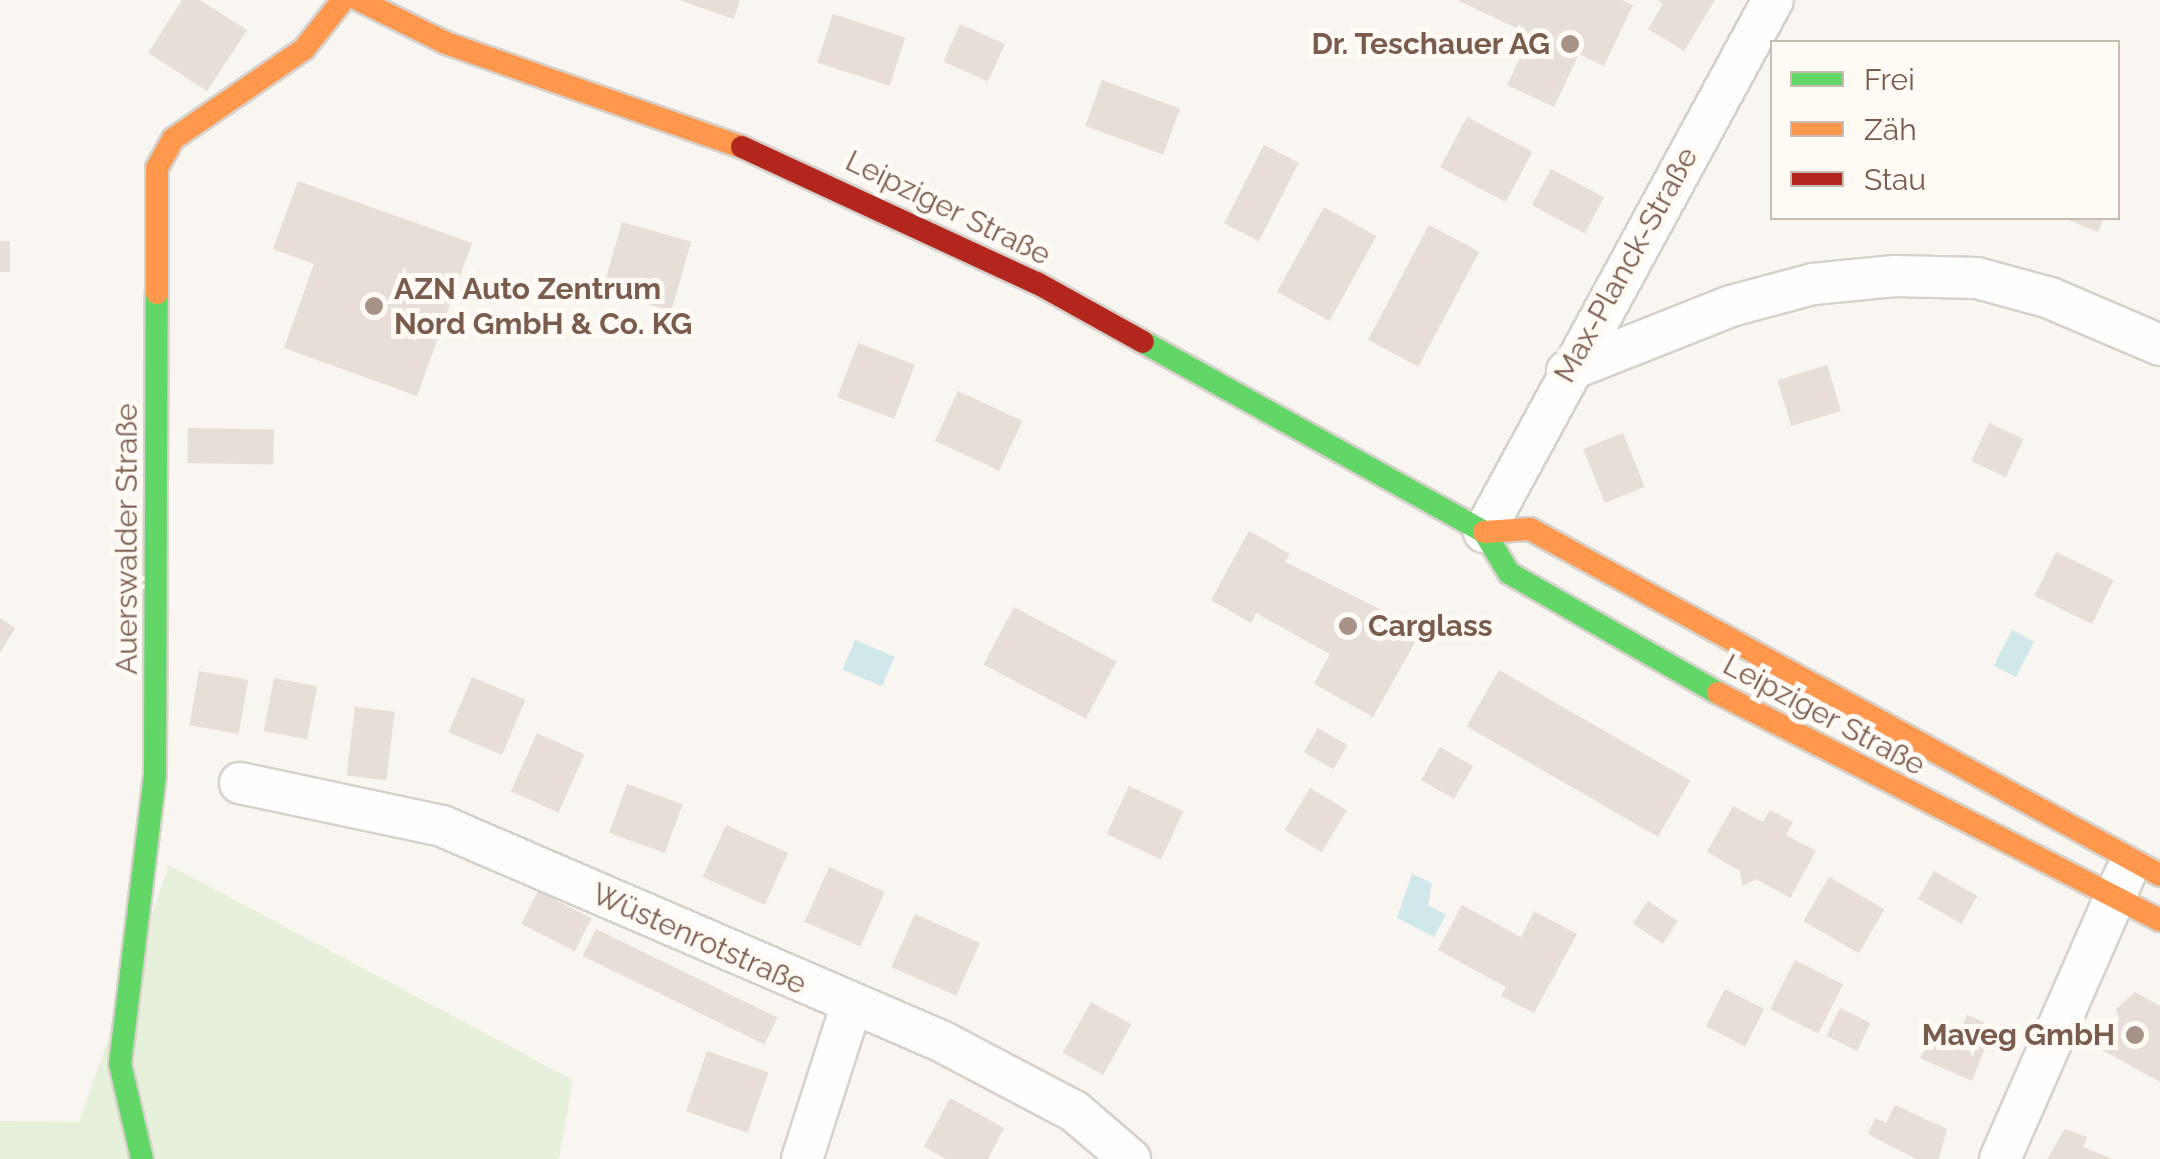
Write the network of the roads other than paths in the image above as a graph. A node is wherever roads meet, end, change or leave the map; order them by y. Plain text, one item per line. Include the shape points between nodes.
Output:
1 (342, 0) edge
2 (359, 0) edge
3 (1774, 0) edge
4 (2160, 345) edge
5 (1567, 371) junction
6 (1484, 532) junction
7 (240, 783) dead end
8 (2147, 866) edge
9 (2113, 896) junction
10 (2160, 920) edge
11 (851, 1006) junction
12 (142, 1159) edge
13 (802, 1159) edge
14 (1130, 1159) edge
15 (2000, 1159) edge

1 - 12 main road, Auerswalder Straße via 304,48 173,139 157,168 155,775 120,1064
2 - 6 main road, Leipziger Straße via 434,38 772,158 904,217
3 - 5 street, Max-Planck-Straße
4 - 5 street via 2050,298 1977,278 1896,276 1813,284 1731,306
5 - 6 street, Max-Planck-Straße
6 - 8 main road, Leipziger Straße via 1530,529
6 - 9 main road, Leipziger Straße via 1510,573 1533,588 1785,731
7 - 11 street, Wüstenrotstraße via 442,826
8 - 9 street
9 - 10 main road, Leipziger Straße
9 - 15 street
11 - 13 street
11 - 14 street, Wüstenrotstraße via 941,1041 1074,1112

